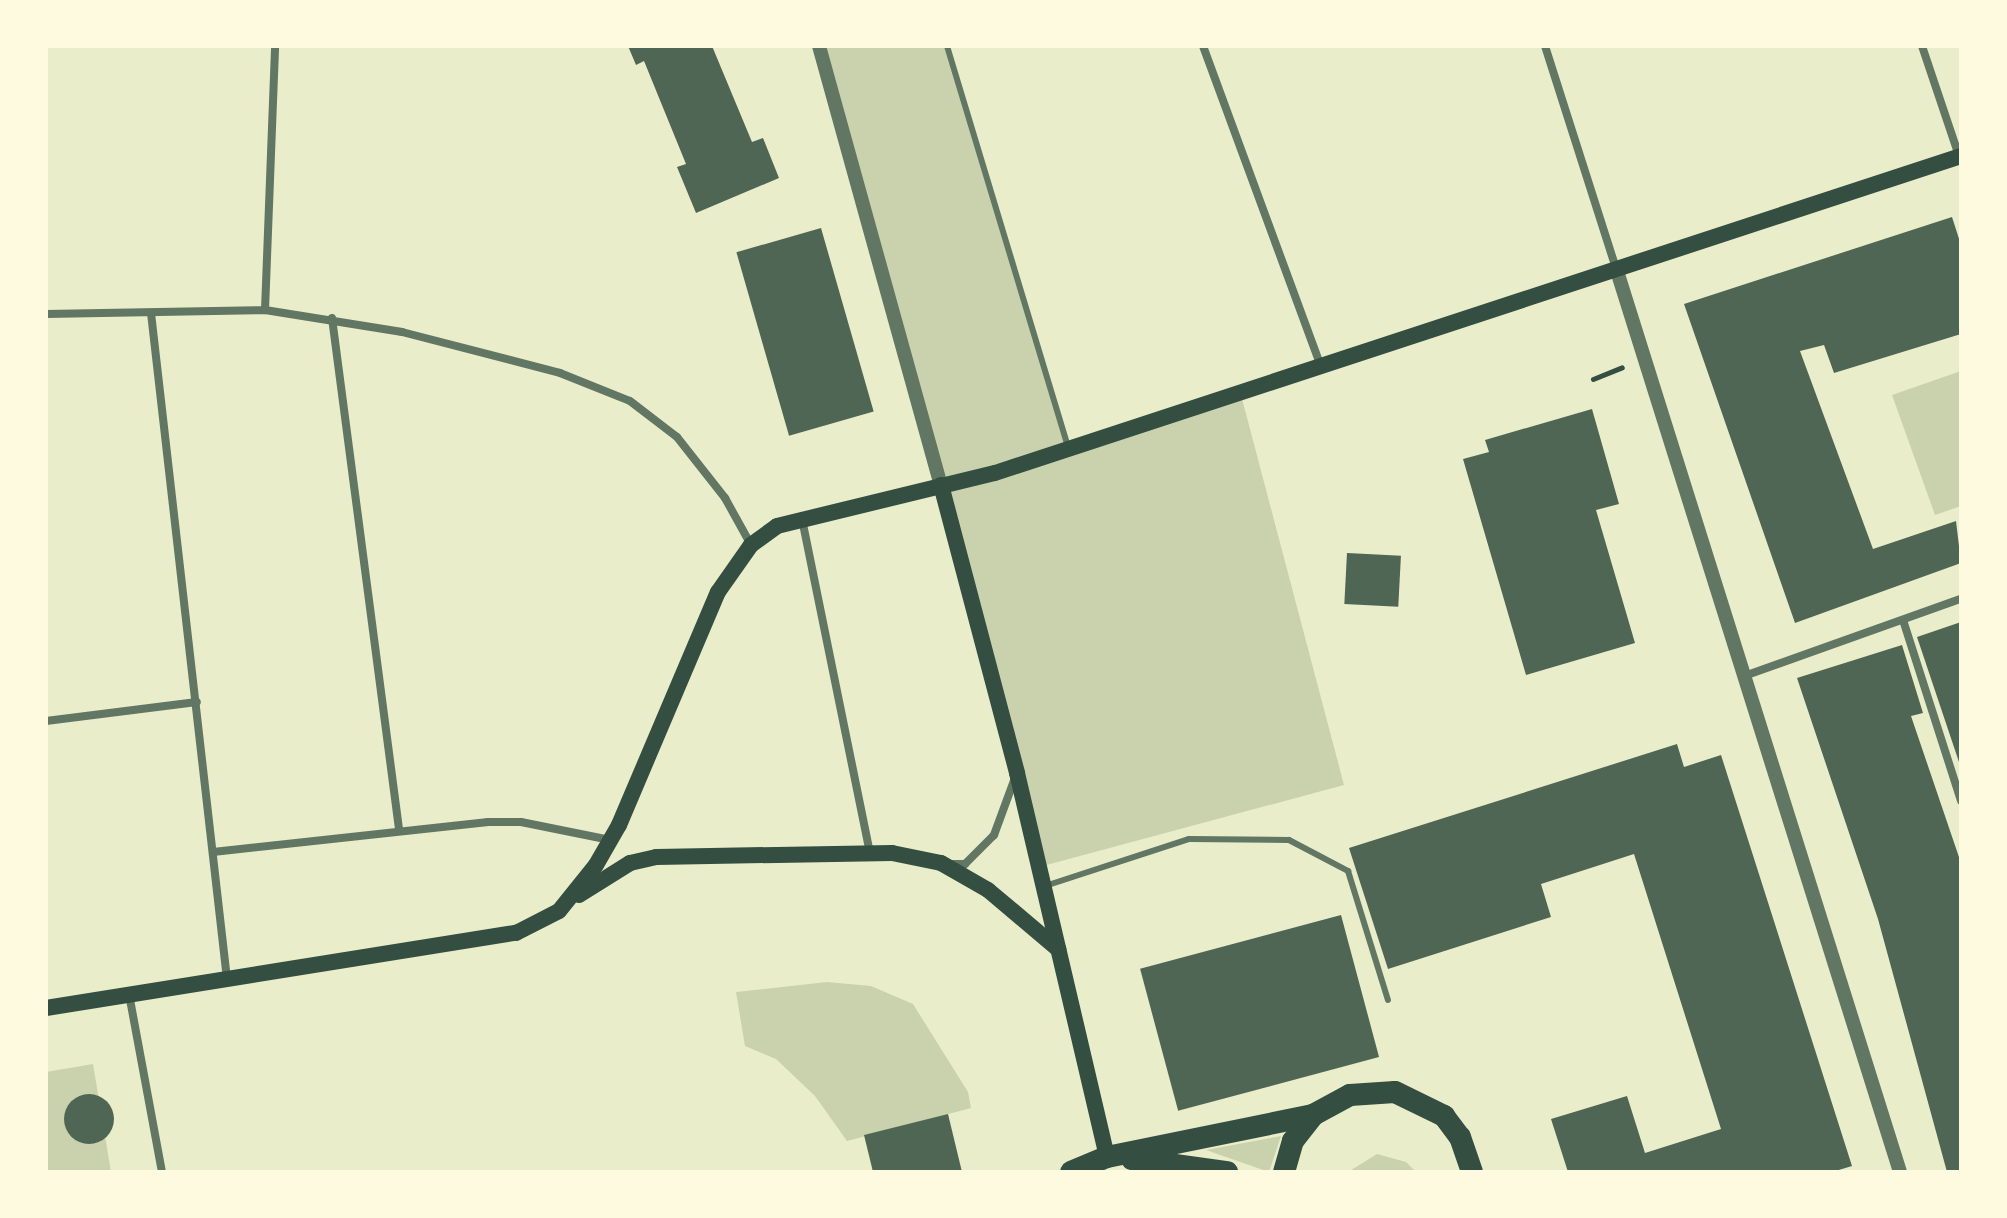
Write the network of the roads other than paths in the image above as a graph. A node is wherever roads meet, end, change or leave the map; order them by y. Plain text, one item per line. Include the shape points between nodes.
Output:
1 (275, 46) edge
2 (819, 46) edge
3 (947, 46) edge
4 (1203, 46) edge
5 (1545, 46) edge
6 (1922, 46) edge
7 (1960, 157) edge
8 (1617, 271) junction
9 (265, 310) junction
10 (151, 313) junction
11 (46, 314) edge
12 (332, 318) junction
13 (1322, 368) junction
14 (1069, 450) junction
15 (941, 485) junction
16 (802, 518) junction
17 (751, 545) junction
18 (1961, 599) edge
19 (1903, 620) junction
20 (1747, 675) junction
21 (197, 702) junction
22 (46, 721) edge
23 (1017, 773) junction
24 (1961, 801) edge
25 (399, 829) junction
26 (611, 840) junction
27 (213, 852) junction
28 (870, 853) junction
29 (944, 865) junction
30 (1043, 887) junction
31 (559, 911) junction
32 (1058, 949) junction
33 (227, 980) junction
34 (129, 994) junction
35 (1388, 1000) dead end
36 (46, 1008) edge
37 (1313, 1115) junction
38 (1107, 1157) junction
39 (162, 1172) edge
40 (1071, 1172) edge
41 (1227, 1172) edge
42 (1284, 1172) edge
43 (1472, 1172) edge
44 (1900, 1172) edge

1 - 9 street
2 - 15 street
3 - 14 lane
4 - 13 street
5 - 8 street
6 - 7 street
7 - 8 main road
8 - 13 main road
8 - 20 street
9 - 10 street
9 - 12 street
10 - 11 street
10 - 21 street
12 - 17 street via 473,348 560,373 630,401 677,437 725,498
12 - 25 street
13 - 14 main road
14 - 15 main road
15 - 16 main road
15 - 23 main road
16 - 17 main road via 777,526
16 - 28 street
17 - 26 main road via 718,592
18 - 19 street
19 - 20 street
19 - 24 street
20 - 44 street
21 - 22 street
21 - 27 street
23 - 29 street via 994,835 965,864
23 - 30 main road
25 - 26 street via 521,822
25 - 27 street
26 - 31 main road
27 - 33 street
28 - 29 main road
28 - 31 main road via 656,857 602,878
29 - 32 main road via 988,890
30 - 32 main road
30 - 35 lane via 1189,839 1289,840 1348,871
31 - 33 main road via 516,933
32 - 38 main road
33 - 34 main road
34 - 36 main road
34 - 39 street
37 - 38 highway
37 - 42 highway via 1293,1141
37 - 43 highway via 1350,1095 1395,1092 1415,1098 1444,1116 1460,1137
38 - 40 highway
38 - 41 highway

